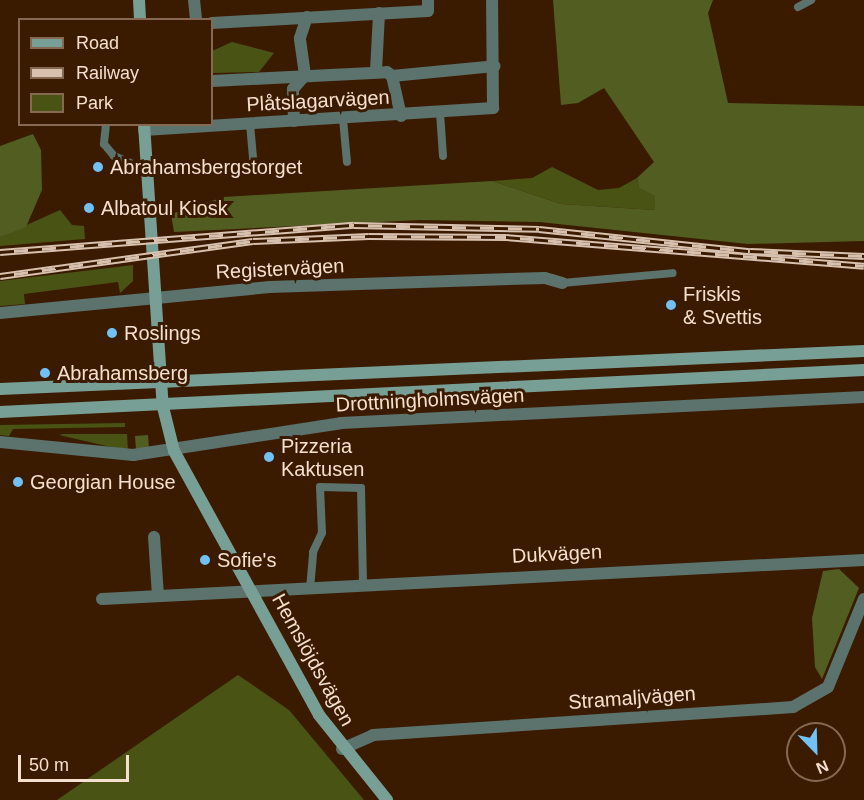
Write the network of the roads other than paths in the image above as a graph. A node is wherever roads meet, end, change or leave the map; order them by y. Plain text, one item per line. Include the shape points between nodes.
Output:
1 (139, 0) edge
2 (194, 0) edge
3 (428, 0) edge
4 (492, 0) edge
5 (811, 0) edge
6 (798, 7) dead end
7 (378, 13) junction
8 (307, 17) junction
9 (140, 18) edge
10 (196, 18) edge
11 (213, 24) edge
12 (495, 66) junction
13 (376, 71) junction
14 (305, 75) junction
15 (392, 76) junction
16 (213, 81) edge
17 (440, 114) junction
18 (401, 116) junction
19 (343, 119) junction
20 (294, 121) junction
21 (250, 124) junction
22 (213, 125) edge
23 (106, 126) edge
24 (179, 126) edge
25 (144, 127) edge
26 (443, 156) dead end
27 (346, 162) dead end
28 (254, 169) dead end
29 (147, 170) junction
30 (673, 273) dead end
31 (562, 283) joint
32 (157, 296) junction
33 (0, 313) edge
34 (864, 351) edge
35 (864, 370) edge
36 (162, 381) junction
37 (0, 389) edge
38 (864, 396) edge
39 (163, 407) junction
40 (0, 412) edge
41 (0, 442) edge
42 (174, 451) junction
43 (154, 537) dead end
44 (864, 560) edge
45 (363, 585) junction
46 (310, 588) junction
47 (253, 592) junction
48 (158, 596) junction
49 (102, 599) dead end
50 (864, 599) edge
51 (342, 749) junction
52 (387, 800) edge

1 - 9 main road
2 - 10 street
3 - 7 street via 428,11
4 - 12 street
5 - 6 lane
7 - 8 street
7 - 13 street
8 - 11 street
8 - 14 street via 300,38
12 - 15 street
12 - 17 street, Plåtslagarvägen via 493,108
13 - 14 street
13 - 15 street
14 - 16 street
14 - 20 street via 293,89
15 - 18 street
17 - 18 street, Plåtslagarvägen
17 - 26 lane
18 - 19 street, Plåtslagarvägen
19 - 20 street, Plåtslagarvägen
19 - 27 lane
20 - 21 street, Plåtslagarvägen
21 - 22 street, Plåtslagarvägen
21 - 28 lane
23 - 29 lane via 104,144 114,156
24 - 25 street, Plåtslagarvägen
25 - 29 main road, Hemslöjdsvägen
29 - 32 main road, Hemslöjdsvägen
30 - 31 lane
31 - 32 street, Registervägen via 545,278
32 - 33 street, Registervägen
32 - 36 main road, Hemslöjdsvägen
34 - 36 main road, Drottningholmsvägen
35 - 39 main road, Drottningholmsvägen
36 - 37 main road, Drottningholmsvägen
36 - 39 main road, Hemslöjdsvägen
38 - 42 street, Drottningholmsvägen via 341,423
39 - 40 main road, Drottningholmsvägen
39 - 42 main road, Hemslöjdsvägen
41 - 42 street, Drottningholmsvägen via 133,454
42 - 47 main road, Hemslöjdsvägen
43 - 48 street
44 - 45 street, Dukvägen
45 - 46 street, Dukvägen
45 - 46 lane via 361,488 320,487 322,533 313,552
46 - 47 street, Dukvägen
47 - 48 street, Hemslöjdsvägen
47 - 51 main road, Hemslöjdsvägen
48 - 49 street, Hemslöjdsvägen
50 - 51 street, Stramaljvägen via 828,687 793,707 373,735
51 - 52 main road, Hemslöjdsvägen

